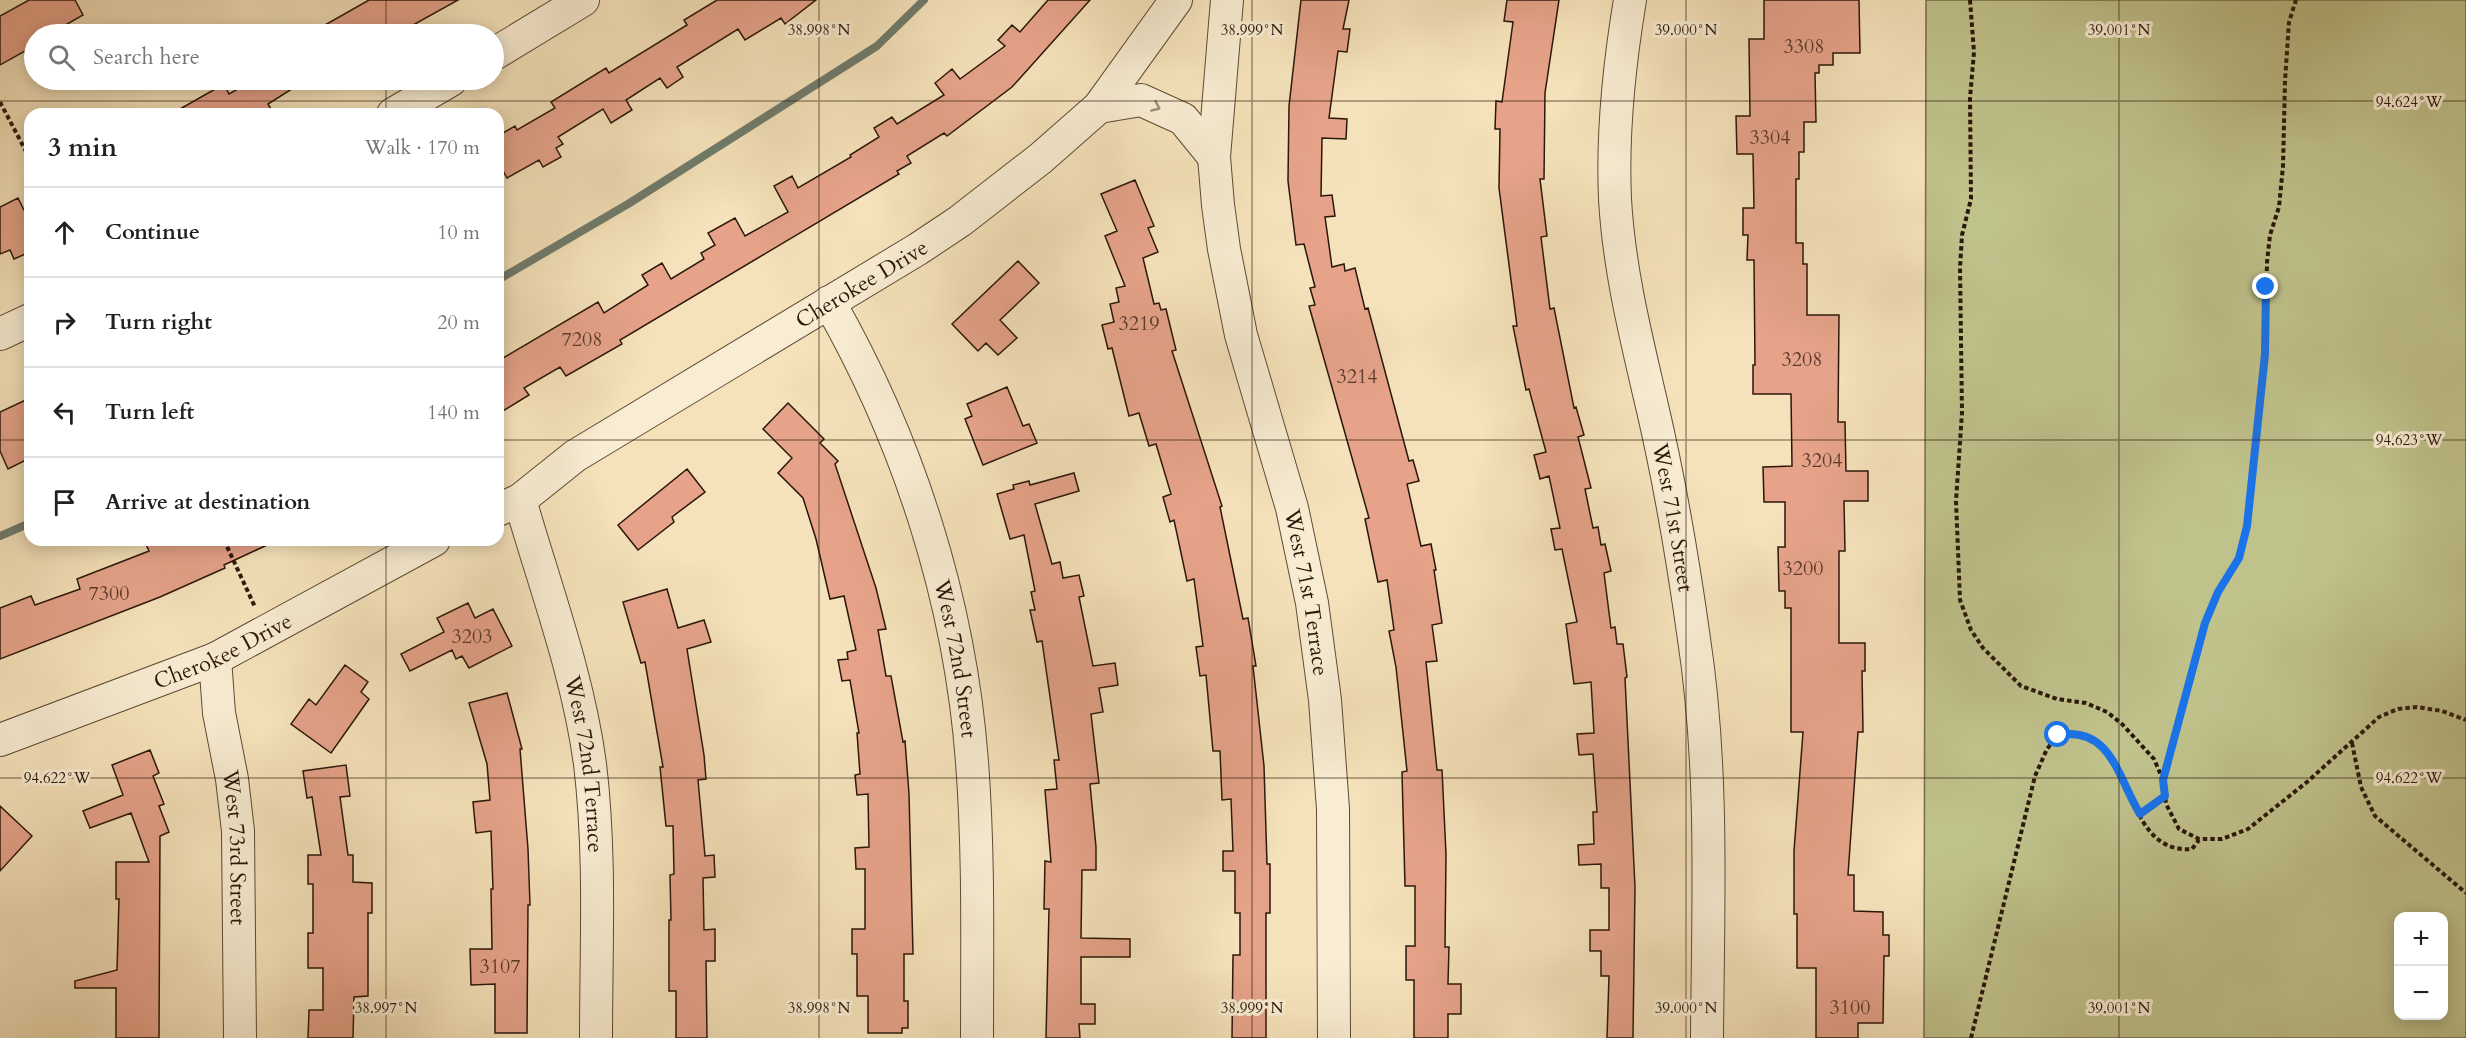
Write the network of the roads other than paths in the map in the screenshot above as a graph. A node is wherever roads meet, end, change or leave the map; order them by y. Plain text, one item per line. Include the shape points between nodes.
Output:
1 (583, 0) edge
2 (1176, 0) edge
3 (1227, 0) edge
4 (1630, 0) edge
5 (504, 48) edge
6 (434, 90) edge
7 (1099, 106) junction
8 (403, 108) edge
9 (1214, 157) junction
10 (829, 302) junction
11 (24, 323) edge
12 (0, 334) edge
13 (509, 505) edge
14 (423, 546) edge
15 (215, 659) junction
16 (0, 740) edge
17 (240, 1038) edge
18 (596, 1038) edge
19 (977, 1038) edge
20 (1334, 1038) edge
21 (1707, 1038) edge

1 - 5 street
2 - 7 street, Cherokee Drive
3 - 9 street, West 71st Terrace
4 - 21 street, West 71st Street via 1620,64 1615,202 1627,302 1678,530 1695,643 1707,840
6 - 8 street
7 -> 9 street via 1141,100 1182,119
7 - 10 street, Cherokee Drive via 960,222
9 - 20 street, West 71st Terrace via 1224,249 1241,335 1292,507 1312,603 1326,700 1333,809
10 - 13 street, Cherokee Drive via 575,456
10 - 19 street, West 72nd Street via 856,349 916,493 942,580 957,654 972,760
11 - 12 street
13 - 18 street, West 72nd Terrace via 578,695 590,765 596,860
14 - 15 street, Cherokee Drive
15 - 16 street, Cherokee Drive
15 - 17 street, West 73rd Street via 219,713 238,831

